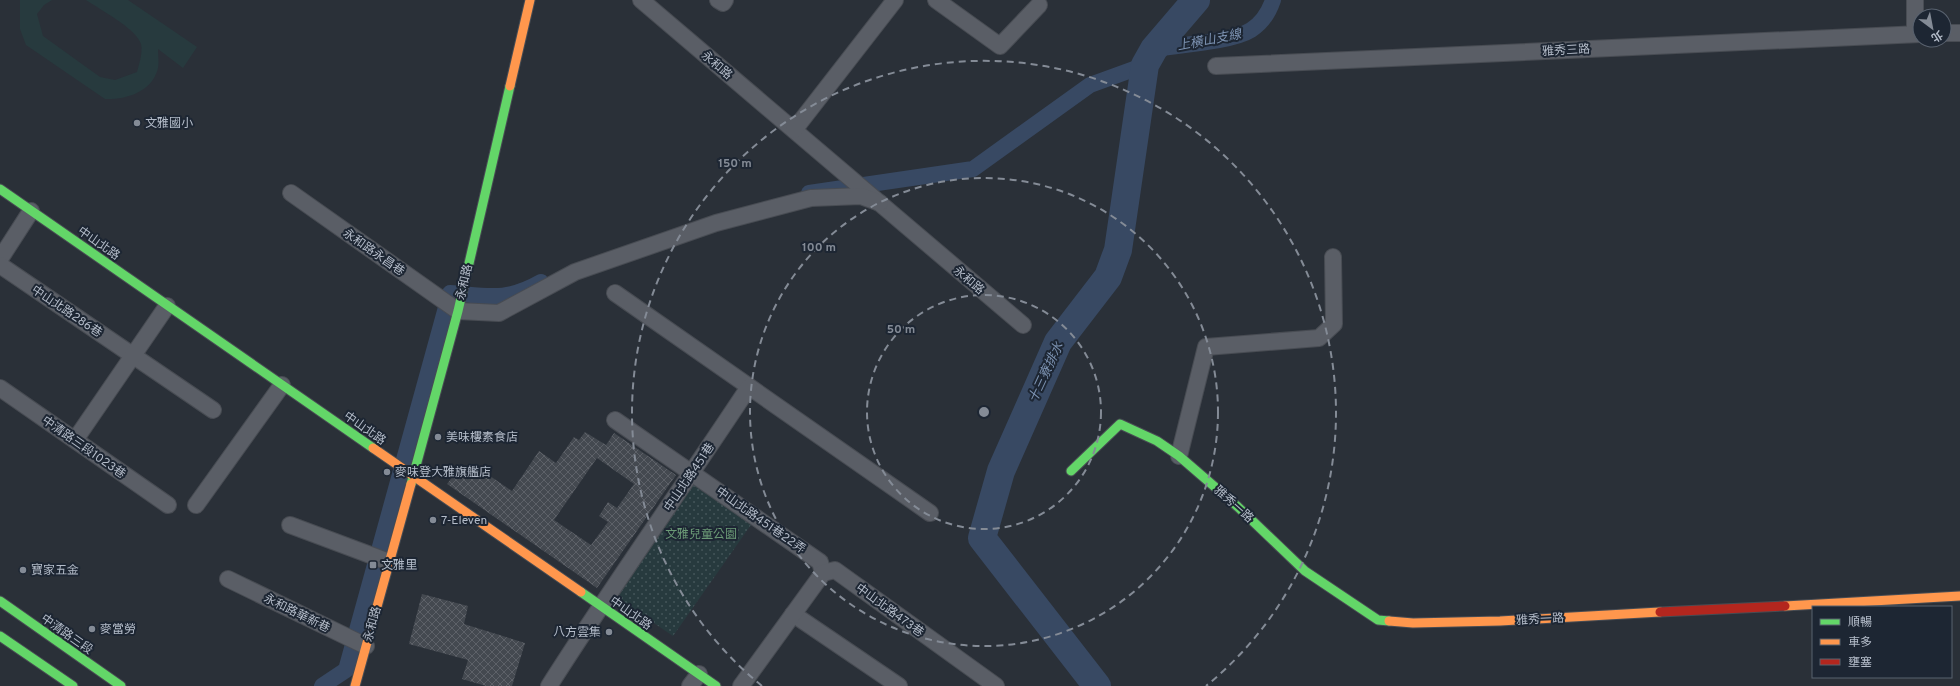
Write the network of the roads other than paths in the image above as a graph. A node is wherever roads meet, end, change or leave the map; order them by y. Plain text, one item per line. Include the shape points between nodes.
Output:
1 (530, 0) edge
2 (641, 0) edge
3 (718, 0) edge
4 (725, 0) edge
5 (895, 0) edge
6 (936, 0) edge
7 (1039, 6) dead end
8 (1912, 34) edge
9 (1216, 66) dead end
10 (794, 130) junction
11 (0, 189) edge
12 (291, 193) dead end
13 (880, 203) junction
14 (31, 211) junction
15 (1333, 257) dead end
16 (0, 259) edge
17 (0, 265) edge
18 (615, 293) dead end
19 (167, 306) junction
20 (457, 310) junction
21 (1022, 325) dead end
22 (133, 356) junction
23 (282, 385) junction
24 (749, 387) junction
25 (0, 388) edge
26 (213, 410) dead end
27 (615, 420) dead end
28 (75, 440) junction
29 (1179, 456) junction
30 (1071, 471) dead end
31 (693, 472) junction
32 (412, 476) junction
33 (168, 505) dead end
34 (196, 505) dead end
35 (930, 513) dead end
36 (290, 525) dead end
37 (388, 562) junction
38 (823, 573) junction
39 (228, 579) dead end
40 (1960, 596) edge
41 (0, 601) edge
42 (600, 606) junction
43 (793, 614) junction
44 (0, 636) edge
45 (365, 646) junction
46 (694, 680) edge
47 (73, 686) edge
48 (121, 686) edge
49 (355, 686) edge
50 (549, 686) edge
51 (716, 686) edge
52 (741, 686) edge
53 (898, 686) edge
54 (996, 686) edge

1 - 20 street, 永和路
2 - 10 street, 永和路
3 - 4 street via 723,3
5 - 10 street
6 - 7 street via 1000,46
8 - 9 street, 雅秀三路
10 - 13 street, 永和路
11 - 14 street, 中山北路
12 - 20 street, 永和路永昌巷
13 - 20 street, 永和路 via 861,196 810,198 716,223 575,272 499,313
13 - 21 street, 永和路
14 - 16 street
14 - 19 street, 中山北路
15 - 29 street via 1334,324 1318,338 1206,347
17 - 22 street, 中山北路286巷
18 - 24 street
19 - 22 street
19 - 23 street, 中山北路
20 - 32 street, 永和路
22 - 26 street, 中山北路286巷
22 - 28 street
23 - 32 street, 中山北路
23 - 34 street
24 - 31 street, 中山北路451巷
24 - 35 street
25 - 28 street, 中清路三段1023巷
27 - 31 street, 中山北路451巷22弄
28 - 33 street, 中清路三段1023巷
29 - 30 street, 雅秀一路 via 1157,441 1120,424
29 - 40 street, 雅秀一路 via 1238,507 1305,571 1378,620 1413,623 1500,621
31 - 38 street, 中山北路451巷22弄 via 820,562
31 - 42 street, 中山北路451巷
32 - 37 street, 永和路
32 - 42 street, 中山北路
36 - 37 street
37 - 45 street, 永和路
38 - 43 street
38 - 54 street, 中山北路473巷 via 835,570
39 - 45 street, 永和路華新巷
41 - 48 street, 中清路三段
42 - 46 street, 中山北路
42 - 50 street, 中山北路451巷
43 - 52 street
43 - 53 street
44 - 47 street
45 - 49 street, 永和路
46 - 51 street, 中山北路

